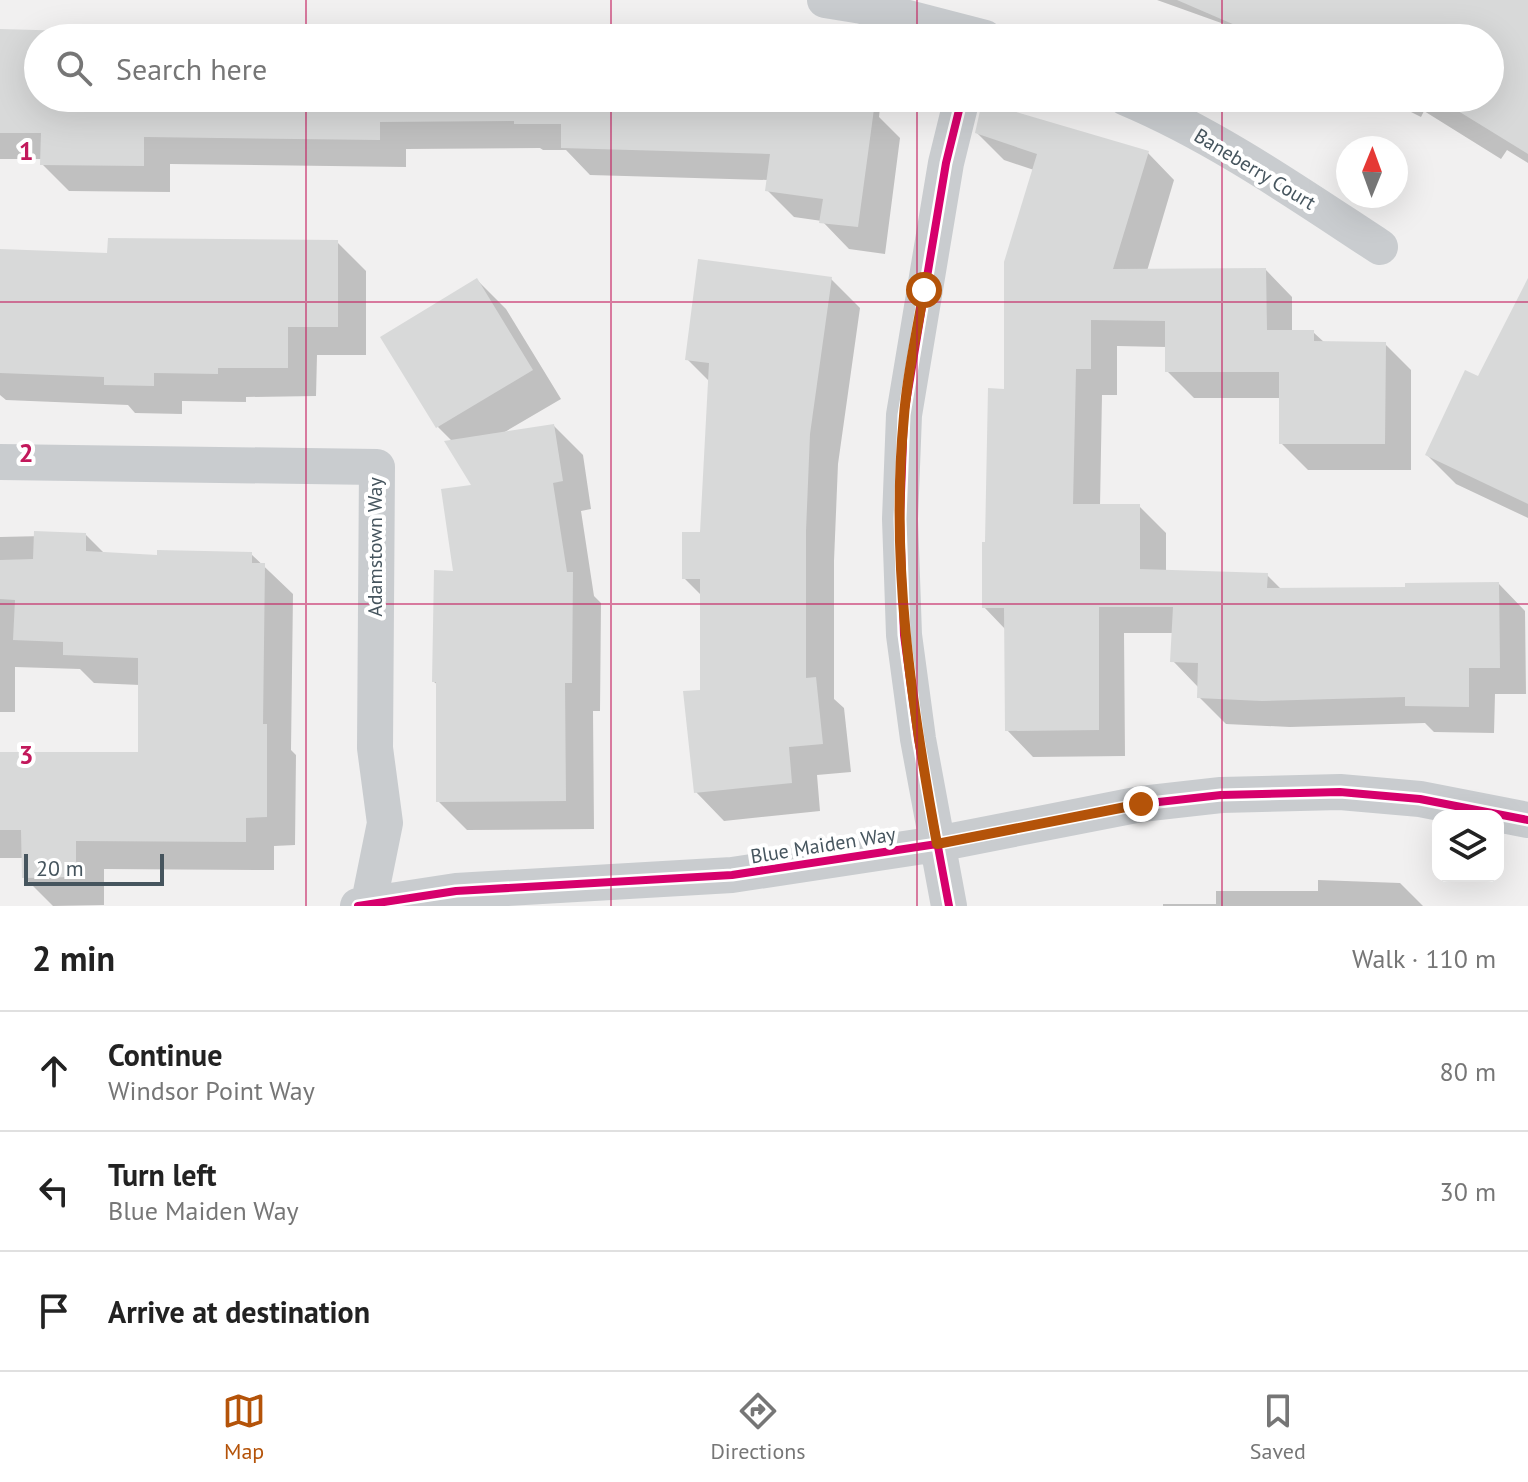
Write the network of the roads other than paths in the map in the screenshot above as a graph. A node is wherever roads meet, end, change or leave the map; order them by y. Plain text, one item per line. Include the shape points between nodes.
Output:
1 (825, 0) edge
2 (930, 24) edge
3 (959, 112) edge
4 (1159, 112) edge
5 (1380, 247) dead end
6 (0, 462) edge
7 (1528, 820) edge
8 (937, 844) junction
9 (364, 904) edge
10 (949, 906) edge

1 - 2 street
3 - 8 street via 904,415 900,519 904,635
4 - 5 street, Baneberry Court
6 - 9 street, Adamstown Way via 377,467 375,748 385,823
7 - 8 street, Blue Maiden Way via 1420,799 1340,792 1221,795 1141,804
8 - 9 street, Blue Maiden Way via 732,875 456,891
8 - 10 street

